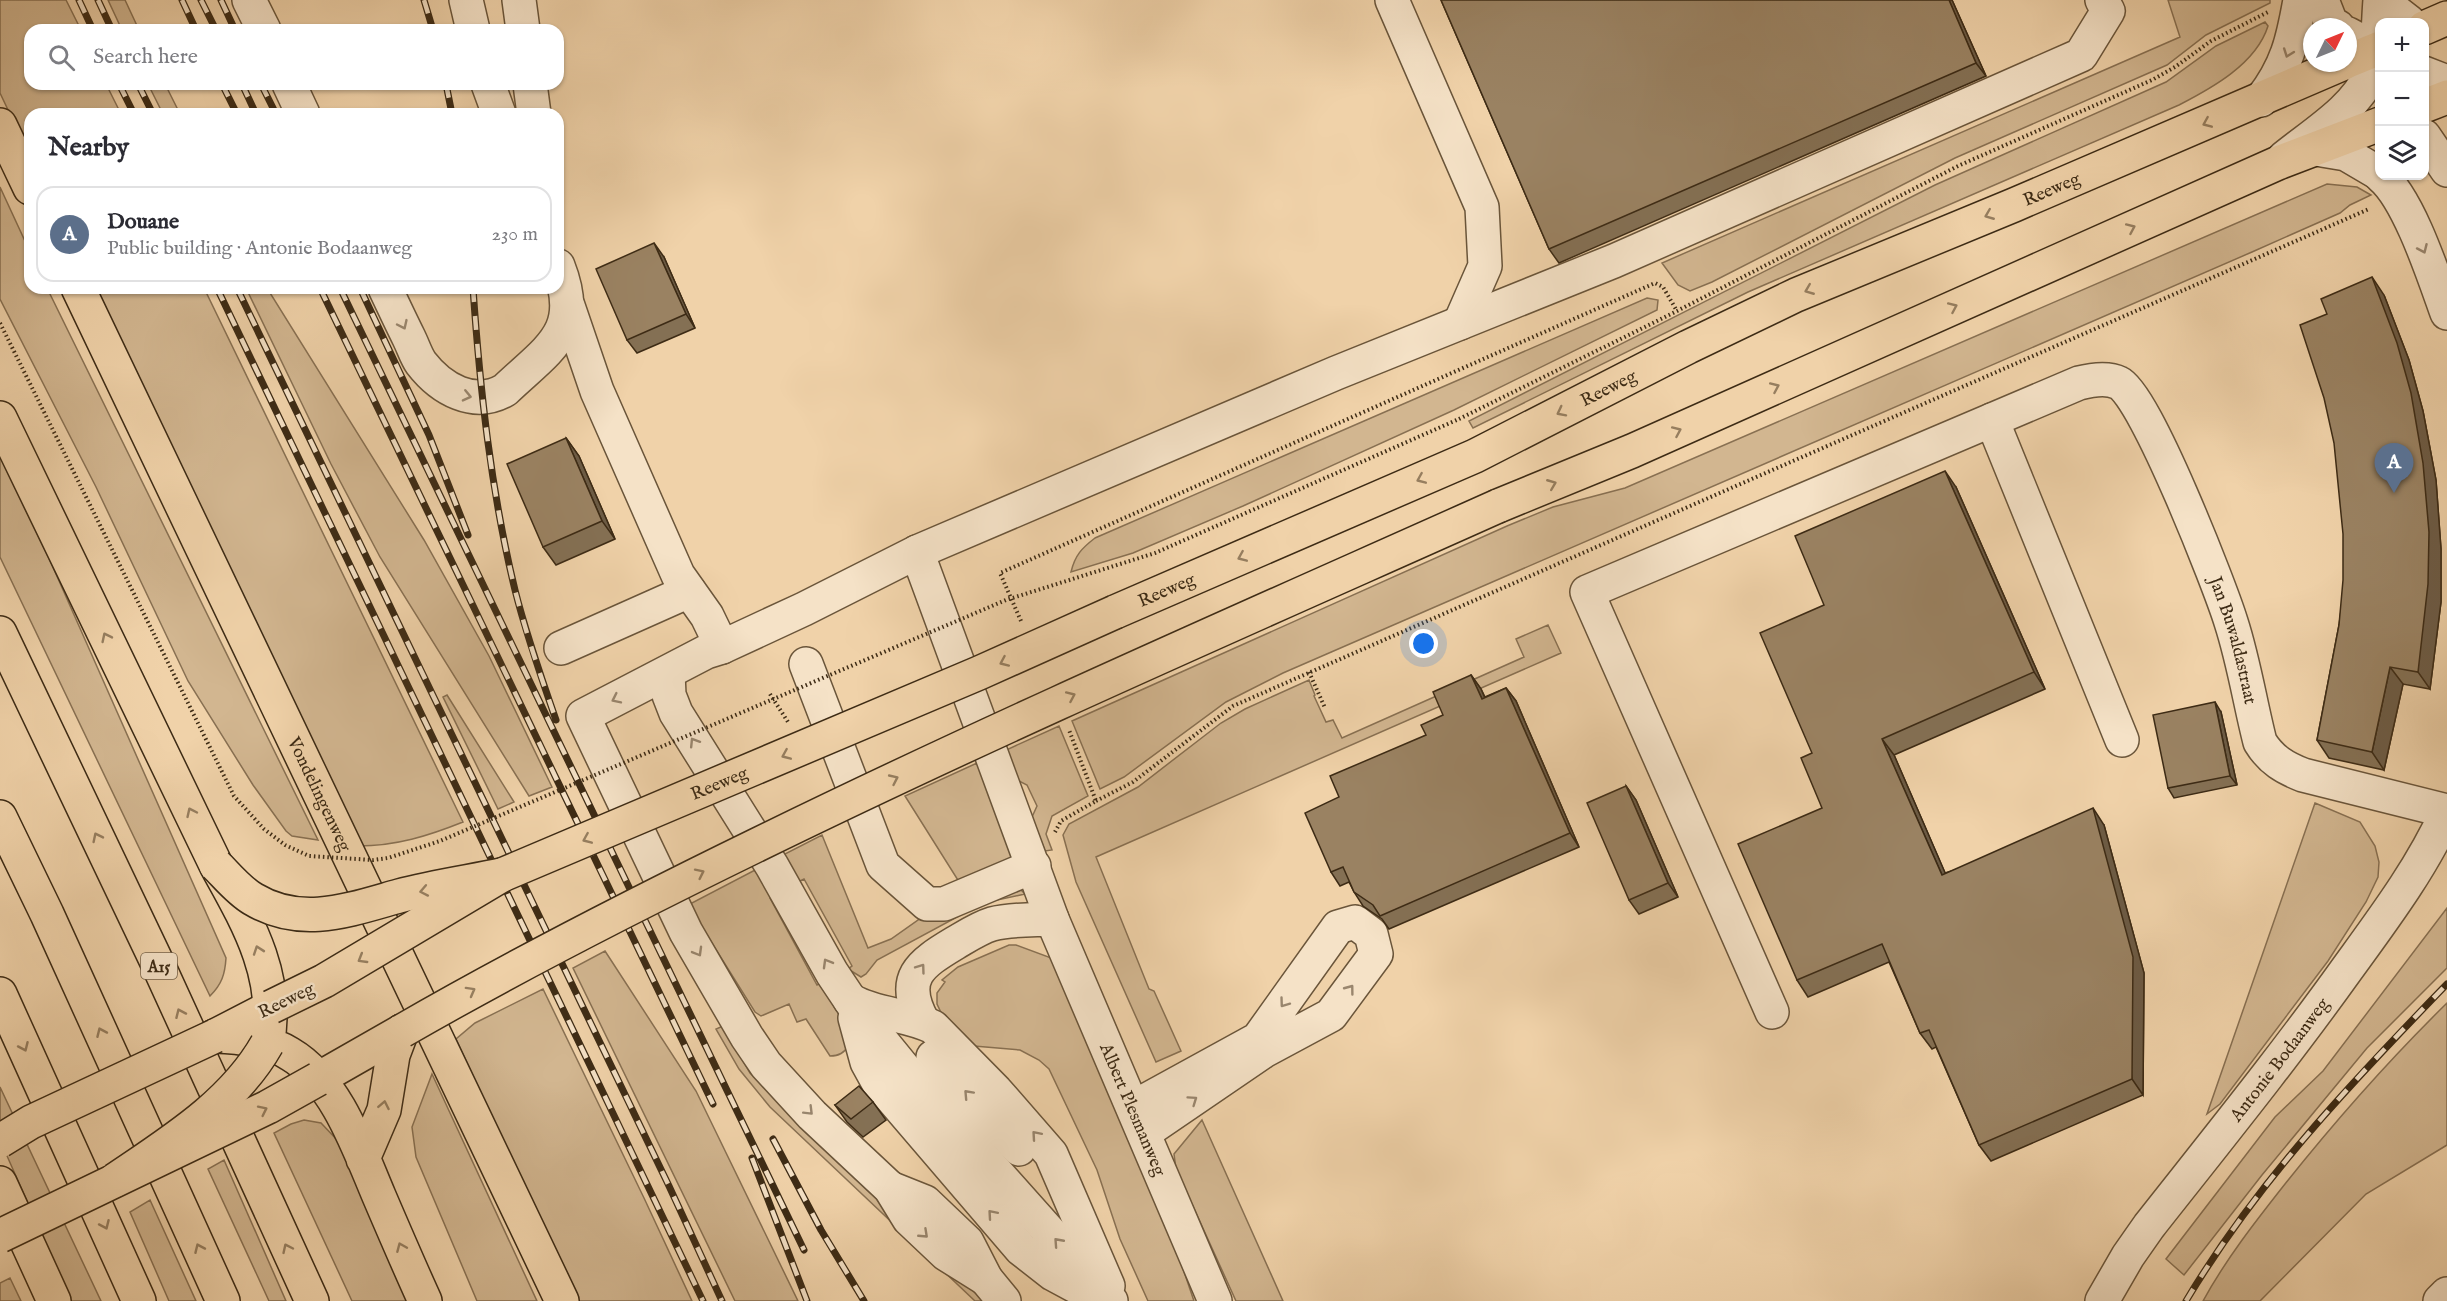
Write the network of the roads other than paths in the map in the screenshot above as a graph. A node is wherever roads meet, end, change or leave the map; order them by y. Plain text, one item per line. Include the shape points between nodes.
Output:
1 (249, 0) edge
2 (466, 0) edge
3 (519, 0) edge
4 (1392, 0) edge
5 (2102, 0) edge
6 (2322, 0) edge
7 (2380, 0) edge
8 (2287, 5) edge
9 (2329, 18) edge
10 (2404, 18) edge
11 (2447, 18) edge
12 (261, 24) edge
13 (472, 24) edge
14 (522, 24) edge
15 (2429, 26) edge
16 (2360, 62) edge
17 (2429, 76) edge
18 (2447, 82) edge
19 (292, 90) edge
20 (490, 90) edge
21 (531, 90) edge
22 (2447, 97) edge
23 (2261, 100) junction
24 (2429, 104) edge
25 (300, 108) edge
26 (498, 108) edge
27 (533, 108) edge
28 (0, 125) edge
29 (2375, 126) edge
30 (2429, 143) edge
31 (2316, 149) junction
32 (2278, 163) junction
33 (2447, 170) edge
34 (24, 175) edge
35 (2386, 182) edge
36 (564, 281) edge
37 (81, 294) edge
38 (388, 294) edge
39 (568, 306) junction
40 (2447, 313) edge
41 (1460, 323) junction
42 (0, 418) edge
43 (1992, 420) junction
44 (917, 552) junction
45 (689, 591) junction
46 (0, 633) edge
47 (722, 647) junction
48 (561, 648) dead end
49 (807, 664) dead end
50 (668, 673) junction
51 (2122, 740) dead end
52 (2447, 811) edge
53 (0, 817) edge
54 (216, 865) junction
55 (1034, 866) junction
56 (502, 875) junction
57 (1052, 920) junction
58 (0, 994) edge
59 (850, 1000) junction
60 (271, 1007) junction
61 (1772, 1012) dead end
62 (884, 1013) junction
63 (923, 1022) junction
64 (402, 1031) junction
65 (215, 1036) junction
66 (267, 1044) junction
67 (318, 1079) junction
68 (1139, 1120) junction
69 (31, 1122) junction
70 (0, 1141) edge
71 (363, 1159) junction
72 (0, 1161) edge
73 (115, 1180) junction
74 (0, 1183) edge
75 (1078, 1214) junction
76 (0, 1236) edge
77 (995, 1290) edge
78 (2447, 1294) edge
79 (54, 1301) edge
80 (139, 1301) edge
81 (223, 1301) edge
82 (312, 1301) edge
83 (425, 1301) edge
84 (562, 1301) edge
85 (1102, 1301) edge
86 (1113, 1301) edge
87 (1215, 1301) edge
88 (2102, 1301) edge
89 (2440, 1301) edge

1 - 12 street
2 - 13 street
3 - 14 street
4 - 41 street via 1482,207 1485,266
5 - 41 street via 2108,11 2081,55 1614,261
6 - 9 street
7 - 10 street
7 - 16 street
8 -> 23 street via 2293,41 2281,72
11 - 15 main road
16 - 23 main road, Reeweg
16 - 32 street via 2340,113
17 - 18 street
19 - 25 street
20 - 26 street
21 - 27 street
22 - 24 main road
23 -> 56 main road, Reeweg, bridge via 1796,295 1475,456 979,673
28 - 34 main road
29 - 31 main road
30 - 33 street
31 - 32 main road
31 - 35 street via 2346,154
64 -> 32 main road, bridge via 474,989 681,882 1017,721
35 -> 40 street via 2427,258
36 - 39 street
37 - 84 main road, Vondelingenweg
38 -> 39 street via 420,363 443,385 471,398 496,396 505,390 553,344 567,320
39 - 45 street via 597,391 678,576
41 - 44 street
54 -> 42 main road
43 - 51 street
43 - 52 street, Jan Buwaldastraat via 2079,383 2095,379 2120,383 2148,421 2185,504 2227,612 2265,751 2282,766 2303,775
43 - 61 street via 1587,592
44 - 47 street
44 - 55 street, Albert Plesmanweg
45 - 47 street
45 - 48 street
82 -> 46 main road, A15
47 - 50 street
49 - 55 street via 883,865 927,904 944,904
59 -> 50 street via 671,705
50 -> 77 street via 582,716 686,932 747,1037 790,1093 890,1188 909,1219 946,1254
52 - 88 street, Antonie Bodaanweg via 2404,889 2299,1036 2128,1256
81 -> 53 main road
56 -> 54 main road, bridge via 314,916 284,912 251,899
60 -> 54 main road, bridge via 255,940
55 - 57 street, Albert Plesmanweg
56 -> 60 main road, Reeweg, bridge via 324,981
63 -> 57 street via 913,997 922,963 992,924
57 - 68 street, Albert Plesmanweg
58 -> 80 main road
59 - 62 street
85 -> 59 street via 1053,1274 1021,1249 878,1082 867,1062
86 -> 59 street via 911,1077
60 - 65 main road, Reeweg
60 - 66 main road
62 - 63 street
75 -> 62 street via 919,1042
75 -> 63 street via 1057,1165 1041,1140 950,1042
64 - 67 main road
71 -> 64 main road via 384,1110 393,1055
65 - 66 main road
65 - 69 main road, Reeweg, bridge
66 - 67 main road via 292,1055
66 - 73 main road, bridge via 246,1077 223,1100
67 - 71 main road via 345,1119
73 -> 67 main road, bridge
68 -> 68 street via 1331,1015 1376,954 1371,934 1355,922 1338,927 1258,1039
68 - 87 street, Albert Plesmanweg
69 - 70 main road, Reeweg, bridge
69 - 72 main road
83 -> 71 main road
73 - 76 main road, bridge
74 - 79 main road
75 - 86 street
78 - 89 street

